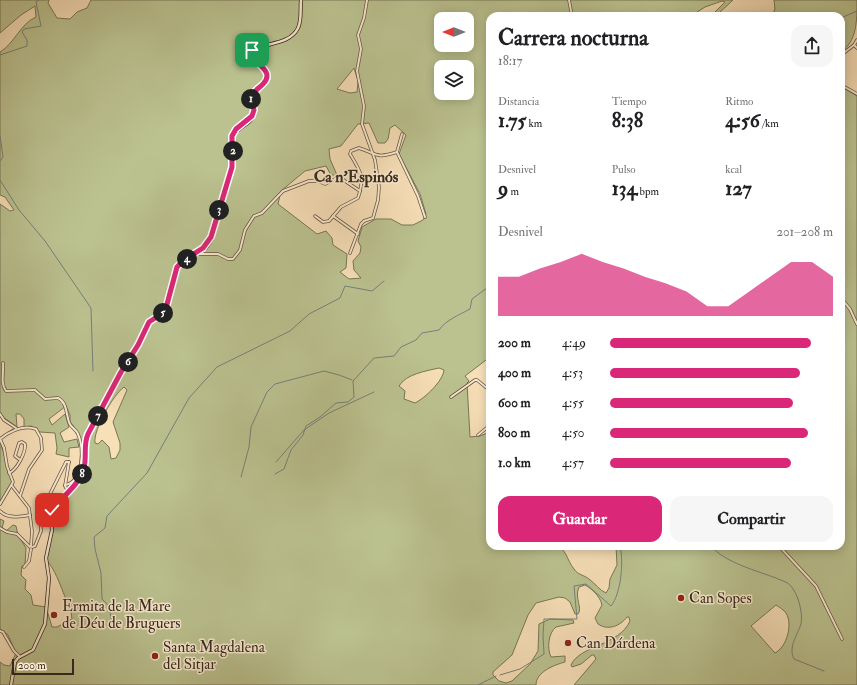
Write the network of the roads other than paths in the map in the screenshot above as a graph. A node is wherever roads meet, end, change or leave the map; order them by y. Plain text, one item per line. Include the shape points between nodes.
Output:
1 (301, 0) edge
2 (367, 0) edge
3 (569, 0) edge
4 (571, 12) edge
5 (857, 40) edge
6 (854, 45) junction
7 (857, 48) edge
8 (845, 52) edge
9 (845, 87) edge
10 (857, 94) edge
11 (402, 134) dead end
12 (397, 152) junction
13 (371, 154) junction
14 (360, 191) junction
15 (315, 216) dead end
16 (333, 216) junction
17 (425, 217) dead end
18 (358, 234) junction
19 (203, 252) junction
20 (350, 253) dead end
21 (845, 303) edge
22 (857, 324) edge
23 (3, 363) dead end
24 (486, 386) edge
25 (451, 397) dead end
26 (0, 414) edge
27 (17, 429) junction
28 (486, 429) edge
29 (478, 435) dead end
30 (0, 439) edge
31 (19, 459) junction
32 (9, 473) junction
33 (65, 485) junction
34 (12, 486) junction
35 (70, 489) junction
36 (20, 496) junction
37 (0, 504) edge
38 (0, 511) edge
39 (30, 515) junction
40 (0, 528) edge
41 (31, 547) junction
42 (784, 550) edge
43 (24, 567) dead end
44 (0, 631) edge
45 (842, 639) dead end
46 (20, 657) junction
47 (11, 685) edge

1 - 19 main road via 299,23 295,33 275,44 257,47 253,52 254,58 267,70 268,78 253,95 254,117 233,136 233,167 213,235
1 - 19 main road via 294,32 276,43 256,46 252,50 251,55 265,70 267,77 251,96 254,110 252,116 233,132 231,170 211,237
2 - 13 street via 358,35 361,49 357,71 364,106 362,124
3 - 4 street
5 - 6 street
6 - 7 street
6 - 8 street
9 - 10 street
11 - 12 street
12 - 13 street via 380,156
12 - 17 street
13 - 14 street via 357,148 350,153 360,168
13 - 18 street via 377,169 378,200 373,218 362,222
14 - 16 street via 357,199 343,206
14 - 19 street via 339,177 325,184 309,181 287,189 262,213 254,216 245,230 242,245 234,258
15 - 16 street via 326,222
16 - 18 street
18 - 20 street
19 - 35 main road via 185,260 178,267 167,309 150,323 122,372 87,438 83,474
19 - 35 main road via 184,260 177,267 166,308 149,322 88,434 84,468 80,478
21 - 22 street
23 - 33 street via 1,378 6,391 35,390 45,398 58,398 63,402 68,412 69,424 79,436 81,453 78,475 73,482
24 - 25 street via 475,380
26 - 27 street
27 - 30 street
27 - 36 street via 33,428 39,433 42,442 41,454 29,470
28 - 29 street
30 - 32 street
31 - 31 street via 15,452 22,442 25,448
31 - 32 street via 17,468
32 - 34 street
33 - 35 street
33 - 41 street via 69,462 66,462 40,513 41,531 35,546
34 - 36 street
34 - 37 street
35 - 46 main road via 50,515 52,530 46,558 49,578 45,626 32,650
36 - 39 street via 27,504
38 - 39 street via 13,516
39 - 41 street
40 - 41 street via 18,534
41 - 43 street via 28,563
42 - 45 street via 816,586
44 - 46 street
46 - 47 main road via 14,664

